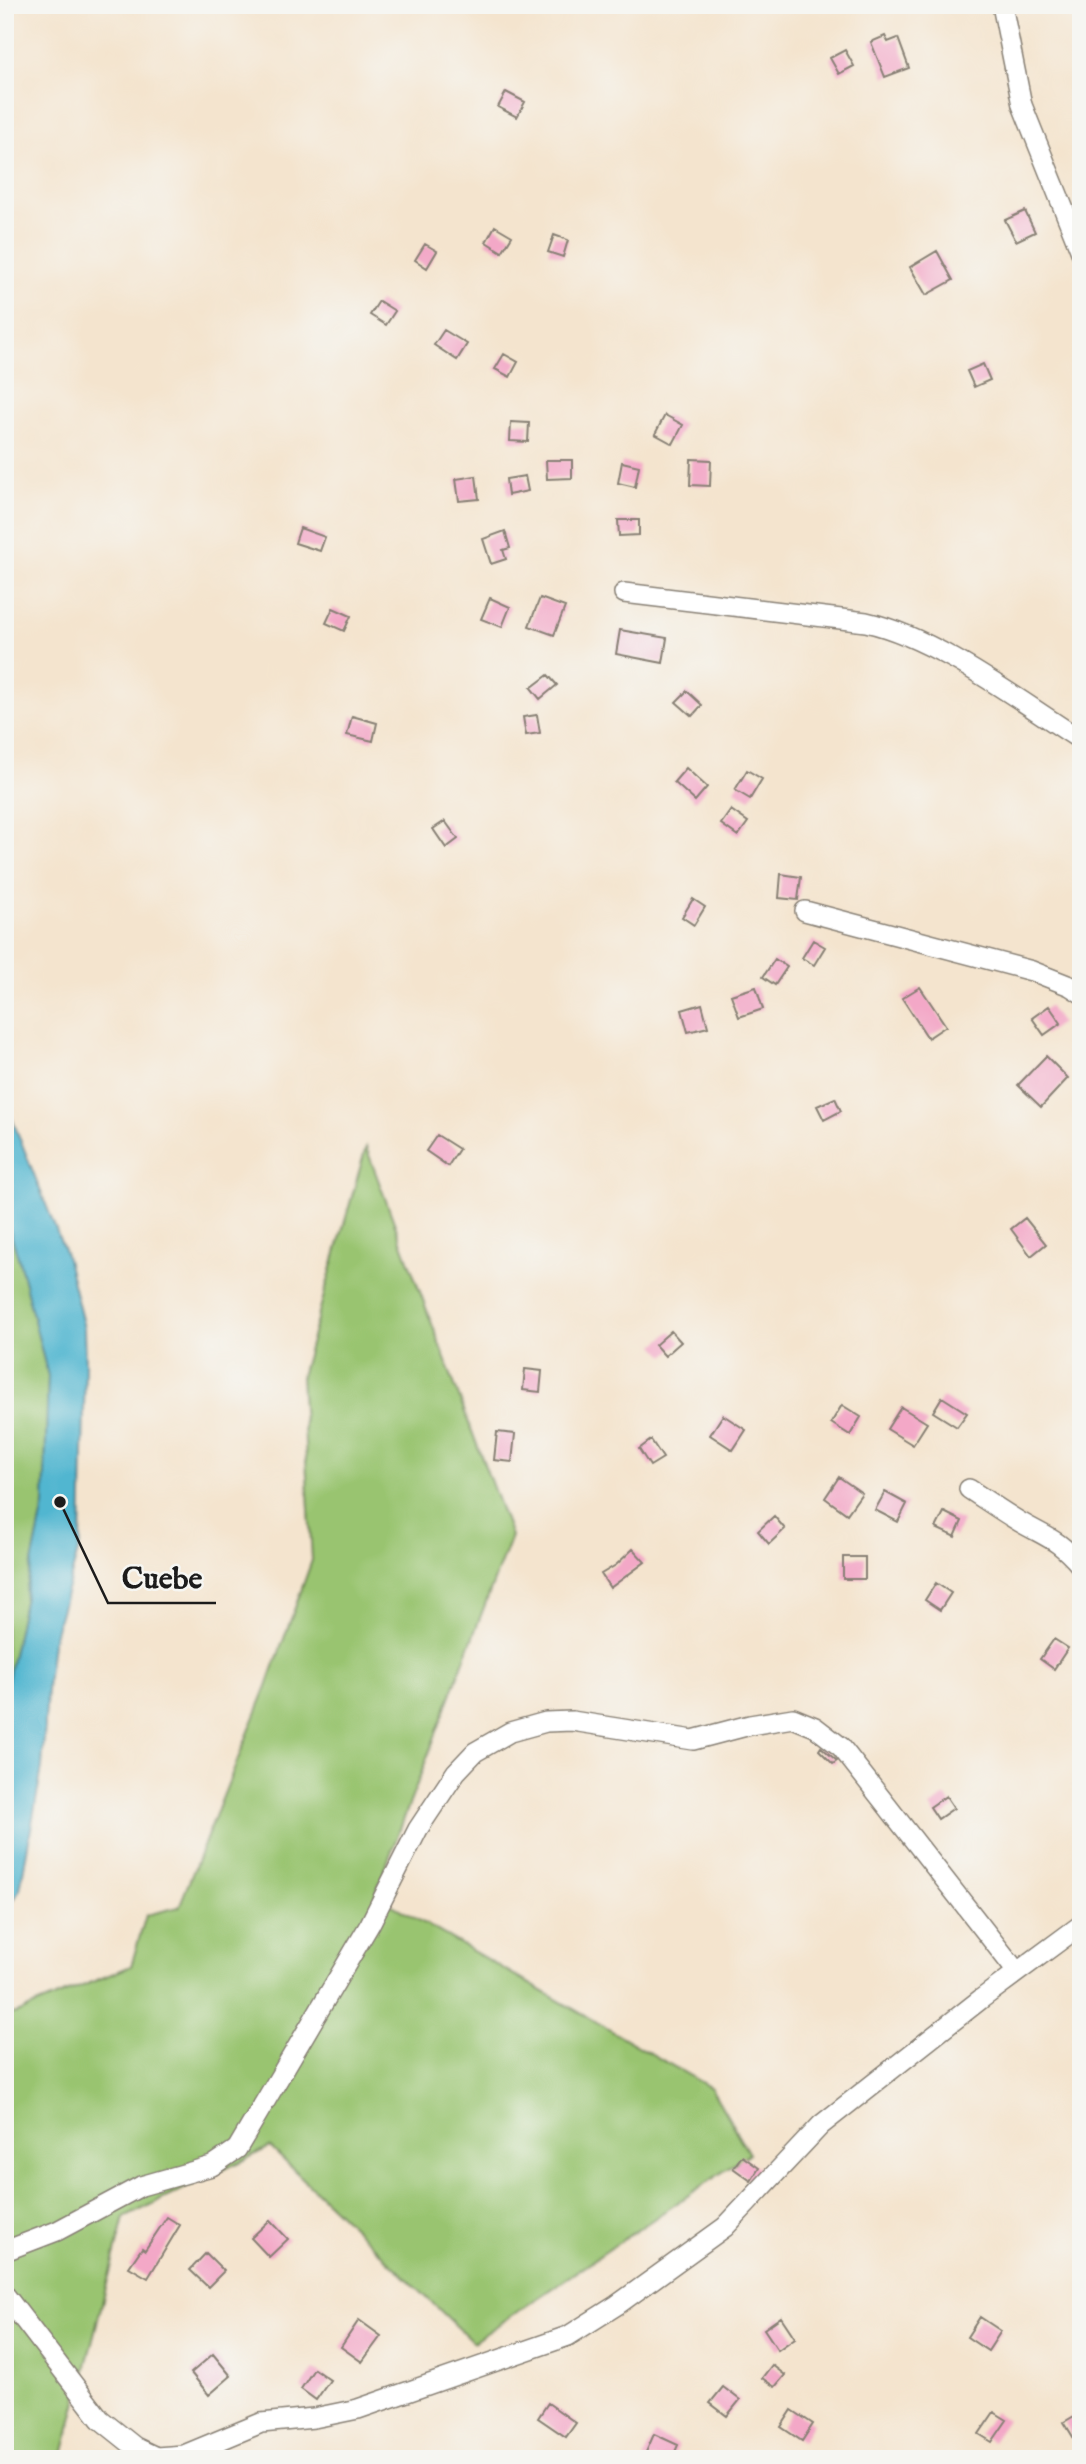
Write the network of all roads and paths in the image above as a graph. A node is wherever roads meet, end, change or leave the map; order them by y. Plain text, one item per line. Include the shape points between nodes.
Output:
1 (1002, 5) edge
2 (1081, 252) edge
3 (624, 593) dead end
4 (1081, 740) edge
5 (805, 911) dead end
6 (1081, 993) edge
7 (969, 1489) dead end
8 (1081, 1566) edge
9 (1081, 1925) edge
10 (1017, 1972) junction
11 (5, 2251) edge
12 (5, 2295) edge

1 - 2 street via 1021,105
3 - 4 street via 891,628 960,663
5 - 6 street via 1032,971
7 - 8 street via 1048,1535
9 - 10 street
10 - 11 street via 841,1746 815,1727 793,1718 778,1719 693,1740 572,1721 546,1722 510,1732 475,1752 456,1772 418,1829 370,1924 237,2149 212,2166 141,2186 57,2231
10 - 12 street via 821,2125 725,2228 617,2305 568,2336 358,2409 261,2423 184,2455 156,2457 100,2420

